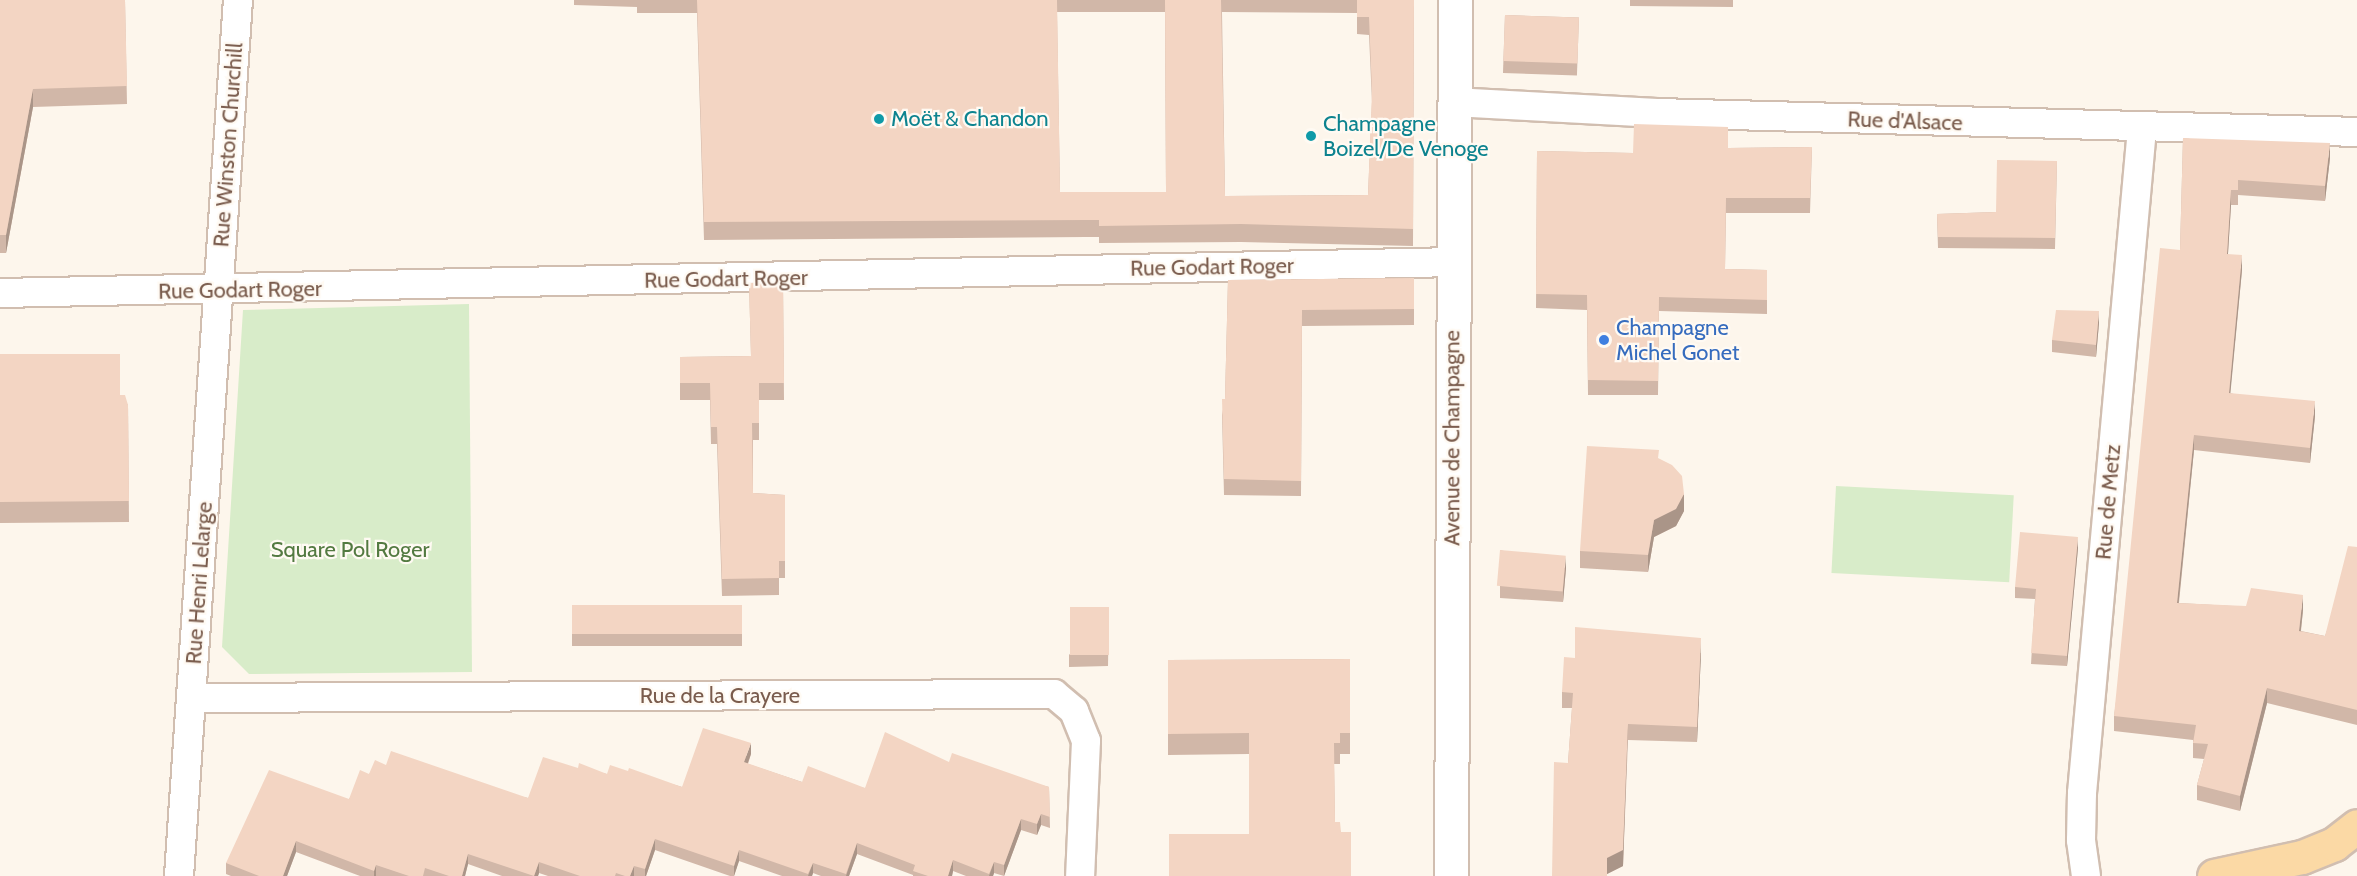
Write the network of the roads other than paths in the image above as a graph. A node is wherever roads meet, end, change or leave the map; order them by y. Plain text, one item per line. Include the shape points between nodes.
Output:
1 (238, 0) edge
2 (1455, 0) edge
3 (1453, 102) junction
4 (2142, 128) junction
5 (2357, 132) edge
6 (1452, 262) junction
7 (218, 291) junction
8 (0, 293) edge
9 (192, 698) junction
10 (2357, 826) edge
11 (180, 876) edge
12 (1080, 876) edge
13 (1451, 876) edge
14 (2086, 876) edge
15 (2214, 876) edge

1 - 7 street, Rue Winston Churchill
2 - 3 main road, Avenue de Champagne
3 - 4 street, Rue d'Alsace via 1657,113
3 - 6 main road, Avenue de Champagne
4 - 5 street, Rue d'Alsace
4 - 14 street, Rue de Metz via 2082,793 2081,840
6 - 7 street, Rue Godart Roger
6 - 13 main road, Avenue de Champagne
7 - 8 street, Rue Godart Roger
7 - 9 street, Rue Henri Lelarge
9 - 11 street, Rue Henri Lelarge
9 - 12 street, Rue de la Crayere via 1054,694 1074,711 1086,741
10 - 15 main road via 2334,844 2302,857

